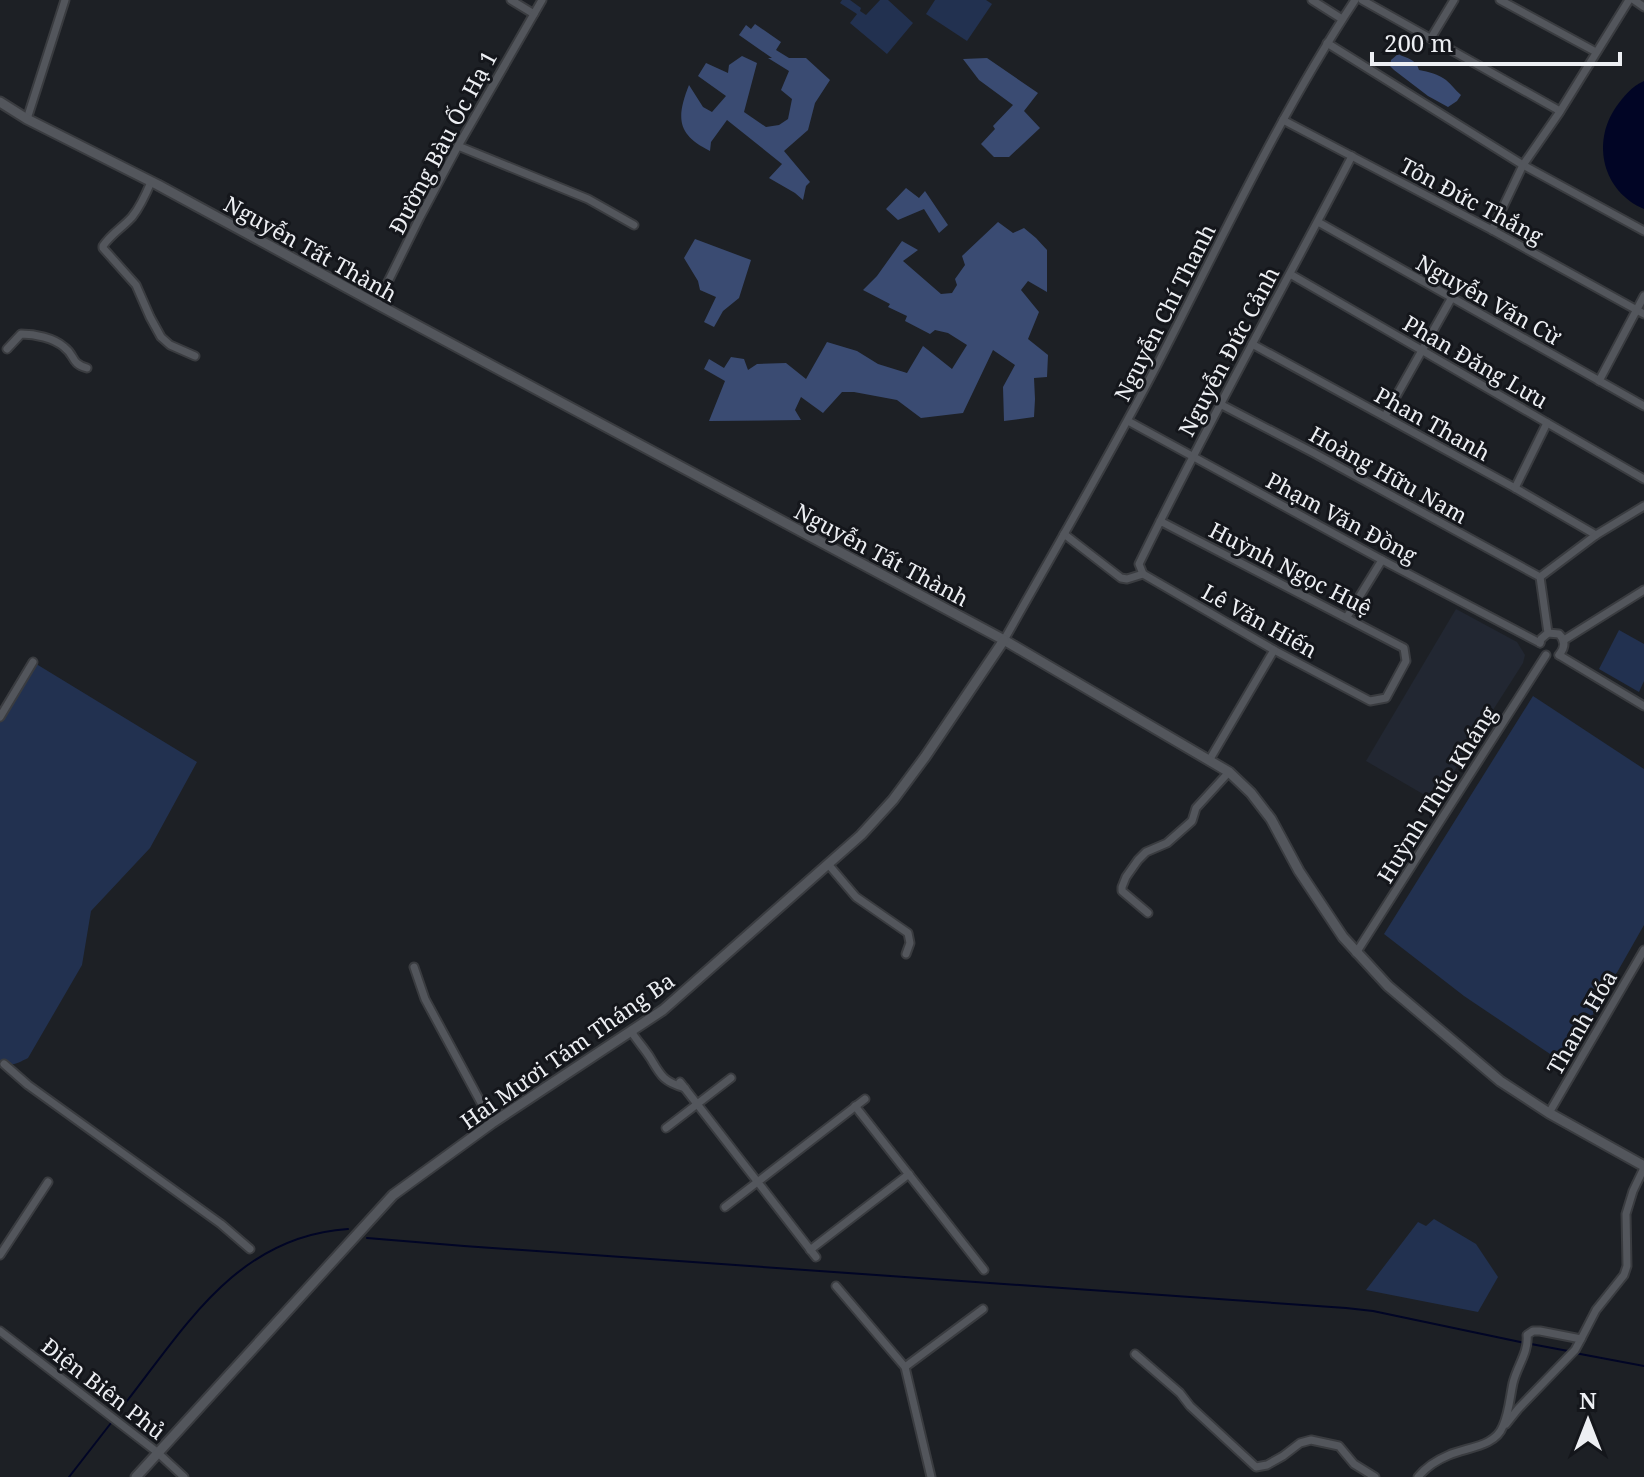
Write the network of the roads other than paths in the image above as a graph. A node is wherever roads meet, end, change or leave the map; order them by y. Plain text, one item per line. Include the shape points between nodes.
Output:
1 (65, 0) edge
2 (511, 0) edge
3 (542, 0) edge
4 (1312, 0) edge
5 (1355, 0) edge
6 (1362, 0) edge
7 (1454, 0) edge
8 (1500, 0) edge
9 (1631, 0) edge
10 (1644, 7) edge
11 (534, 14) junction
12 (1342, 19) junction
13 (1431, 38) junction
14 (1327, 43) junction
15 (1596, 52) junction
16 (0, 102) edge
17 (1560, 111) junction
18 (27, 119) junction
19 (1283, 120) junction
20 (458, 146) junction
21 (1352, 156) junction
22 (1523, 165) junction
23 (151, 182) junction
24 (1318, 222) junction
25 (634, 225) dead end
26 (1492, 230) junction
27 (1644, 231) edge
28 (1290, 274) junction
29 (1644, 296) edge
30 (1451, 299) junction
31 (377, 304) junction
32 (1640, 312) edge
33 (1252, 344) junction
34 (7, 349) dead end
35 (1422, 350) junction
36 (195, 356) dead end
37 (87, 368) dead end
38 (1599, 381) junction
39 (1220, 404) junction
40 (1644, 406) edge
41 (1385, 416) junction
42 (1128, 421) junction
43 (1547, 423) junction
44 (1192, 456) junction
45 (1644, 479) edge
46 (1515, 488) junction
47 (1644, 506) edge
48 (1160, 521) junction
49 (1064, 534) junction
50 (1596, 535) junction
51 (1382, 560) junction
52 (1143, 574) junction
53 (1540, 577) junction
54 (1644, 590) edge
55 (1347, 617) junction
56 (1548, 633) junction
57 (1004, 640) junction
58 (1564, 640) junction
59 (1540, 643) junction
60 (1274, 650) junction
61 (1546, 655) junction
62 (1559, 655) junction
63 (33, 662) dead end
64 (1370, 701) joint
65 (1644, 706) edge
66 (0, 717) edge
67 (1210, 759) junction
68 (1229, 772) junction
69 (828, 864) junction
70 (1148, 913) dead end
71 (1644, 950) edge
72 (1356, 953) junction
73 (906, 954) dead end
74 (414, 967) dead end
75 (631, 1031) junction
76 (1, 1065) edge
77 (731, 1078) dead end
78 (865, 1099) dead end
79 (697, 1104) junction
80 (855, 1106) junction
81 (1549, 1113) junction
82 (492, 1123) junction
83 (666, 1128) dead end
84 (1644, 1167) edge
85 (909, 1174) junction
86 (48, 1182) dead end
87 (757, 1182) junction
88 (725, 1207) dead end
89 (250, 1249) dead end
90 (0, 1255) edge
91 (984, 1270) dead end
92 (836, 1286) dead end
93 (983, 1309) dead end
94 (0, 1331) edge
95 (1581, 1339) junction
96 (1135, 1354) dead end
97 (905, 1367) junction
98 (1503, 1429) junction
99 (157, 1452) junction
100 (136, 1477) edge
101 (184, 1477) edge
102 (931, 1477) edge
103 (1375, 1477) edge
104 (1418, 1477) edge

1 - 18 street
2 - 11 street
3 - 11 street, Đường Bàu Ốc Hạ 1
4 - 12 street
5 - 12 street, Nguyễn Chí Thanh
6 - 13 street
7 - 13 street
8 - 15 street
9 - 10 street
9 - 15 street
11 - 20 street, Đường Bàu Ốc Hạ 1
12 - 14 street, Nguyễn Chí Thanh
13 - 17 street
14 - 19 street, Nguyễn Chí Thanh
14 - 22 street
15 - 17 street
16 - 18 main road, Nguyễn Tất Thành
17 - 22 street
18 - 23 main road, Nguyễn Tất Thành
19 - 21 street, Tôn Đức Thắng
19 - 42 street, Nguyễn Chí Thanh
20 - 25 street via 588,199
20 - 31 street, Đường Bàu Ốc Hạ 1
21 - 24 street, Nguyễn Đức Cảnh
21 - 26 street, Tôn Đức Thắng
22 - 26 street
22 - 27 street
23 - 31 main road, Nguyễn Tất Thành
23 - 36 street via 134,214 103,247 136,285 161,337
24 - 28 street, Nguyễn Đức Cảnh
24 - 30 street, Nguyễn Văn Cừ
26 - 32 street, Tôn Đức Thắng
28 - 33 street, Nguyễn Đức Cảnh
28 - 35 street, Phan Đăng Lưu
29 - 32 street
30 - 35 street
30 - 38 street, Nguyễn Văn Cừ
31 - 57 main road, Nguyễn Tất Thành
32 - 38 street
33 - 39 street, Nguyễn Đức Cảnh
33 - 41 street, Phan Thanh
34 - 37 street via 19,335 45,338
35 - 41 street
35 - 43 street, Phan Đăng Lưu
38 - 40 street, Nguyễn Văn Cừ
39 - 44 street, Nguyễn Đức Cảnh
39 - 53 street, Hoàng Hữu Nam
41 - 46 street, Phan Thanh
42 - 44 street, Phạm Văn Đồng
42 - 49 street, Nguyễn Chí Thanh
43 - 45 street, Phan Đăng Lưu
43 - 46 street
44 - 48 street, Nguyễn Đức Cảnh
44 - 51 street, Phạm Văn Đồng
46 - 50 street, Phan Thanh
47 - 50 street
48 - 52 street, Nguyễn Đức Cảnh via 1139,564
48 - 55 street, Huỳnh Ngọc Huệ
49 - 52 street, Lê Văn Hiến via 1121,578
49 - 57 street, Nguyễn Chí Thanh
50 - 53 street
51 - 55 street
51 - 59 street, Phạm Văn Đồng
52 - 60 street, Lê Văn Hiến
53 - 56 street
54 - 58 street
55 - 64 street, Huỳnh Ngọc Huệ via 1404,648 1406,661 1386,698
56 - 58 street
56 - 59 street
57 - 67 main road, Nguyễn Tất Thành
57 - 69 main road, Hai Mươi Tám Tháng Ba via 893,800
58 - 62 street
59 - 61 street
60 - 64 street, Lê Văn Hiến
60 - 67 street
61 - 62 street
61 - 72 street, Huỳnh Thúc Kháng
62 - 65 street
63 - 66 street
67 - 68 main road, Nguyễn Tất Thành
68 - 70 street via 1196,808 1192,821 1167,843 1146,852 1130,870 1122,891
68 - 72 main road, Nguyễn Tất Thành via 1271,819 1299,871
69 - 73 street via 856,897 908,933
69 - 75 main road, Hai Mươi Tám Tháng Ba via 663,1010
71 - 81 street, Thanh Hóa
72 - 81 main road, Nguyễn Tất Thành via 1500,1081
74 - 82 street via 425,999
75 - 79 street via 662,1077 682,1085
75 - 82 main road, Hai Mươi Tám Tháng Ba
76 - 89 street
77 - 79 street
78 - 80 street
79 - 83 street
79 - 87 street
80 - 85 street
80 - 87 street
81 - 84 main road, Nguyễn Tất Thành
82 - 99 main road, Hai Mươi Tám Tháng Ba via 393,1195
84 - 95 street via 1626,1214 1624,1275
85 - 87 street via 813,1253
85 - 91 street
86 - 90 street
87 - 88 street
92 - 97 street
93 - 97 street
94 - 99 street, Điện Biên Phủ
95 - 98 street
95 - 98 street via 1540,1331 1527,1335
96 - 103 street via 1253,1465 1263,1467 1311,1440 1339,1446
97 - 102 street
98 - 104 street via 1492,1440 1435,1462
99 - 100 main road, Hai Mươi Tám Tháng Ba
99 - 101 street, Điện Biên Phủ

